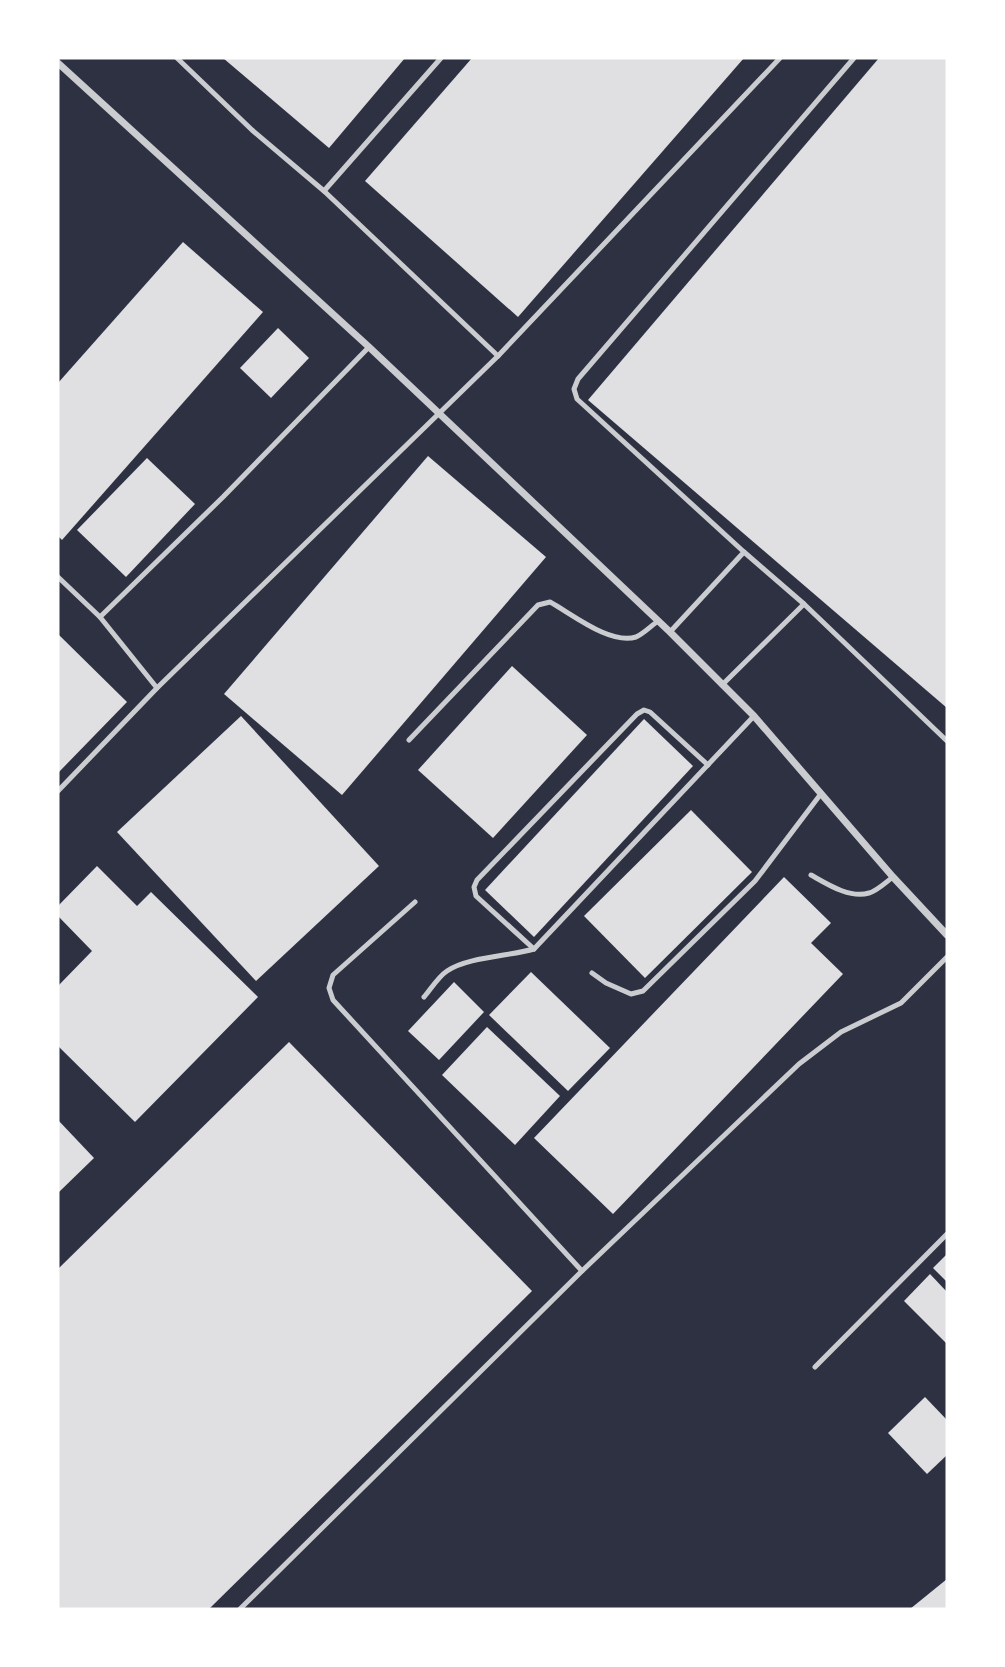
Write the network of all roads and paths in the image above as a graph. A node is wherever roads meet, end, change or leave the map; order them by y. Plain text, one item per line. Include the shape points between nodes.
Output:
1 (177, 58) edge
2 (441, 58) edge
3 (780, 58) edge
4 (854, 58) edge
5 (58, 64) edge
6 (324, 191) junction
7 (369, 347) junction
8 (498, 356) junction
9 (437, 413) junction
10 (744, 552) junction
11 (58, 577) edge
12 (804, 604) junction
13 (100, 617) junction
14 (658, 621) junction
15 (670, 632) junction
16 (722, 685) junction
17 (157, 688) junction
18 (754, 716) junction
19 (409, 740) dead end
20 (947, 741) edge
21 (708, 765) junction
22 (58, 791) edge
23 (821, 795) junction
24 (811, 875) dead end
25 (892, 877) junction
26 (415, 902) dead end
27 (947, 935) edge
28 (534, 949) junction
29 (947, 957) edge
30 (592, 973) dead end
31 (424, 996) dead end
32 (947, 1234) edge
33 (582, 1271) junction
34 (815, 1367) dead end
35 (240, 1609) edge

1 - 6 lane
2 - 6 lane
3 - 8 lane
4 - 10 lane via 578,379 575,389 577,399
5 - 7 street
6 - 8 lane
7 - 9 street
7 - 13 lane
8 - 9 lane
9 - 14 street
9 - 17 lane
10 - 12 lane
10 - 15 lane
11 - 13 lane
12 - 16 lane
12 - 20 lane
13 - 17 lane
14 - 15 street
14 - 19 lane via 637,636 622,639 550,602 538,605
15 - 16 street
16 - 18 street
17 - 22 lane
18 - 21 lane
18 - 23 street
21 - 28 lane
21 - 28 lane via 644,710 477,880 476,896
23 - 25 street
23 - 30 lane via 755,881 643,991 631,994
24 - 25 lane via 853,893 869,893
25 - 27 street
26 - 33 lane via 332,975 329,988 333,1000
28 - 31 lane via 492,956 447,971
29 - 33 lane via 901,1003 841,1032 799,1064
32 - 34 lane
33 - 35 lane

